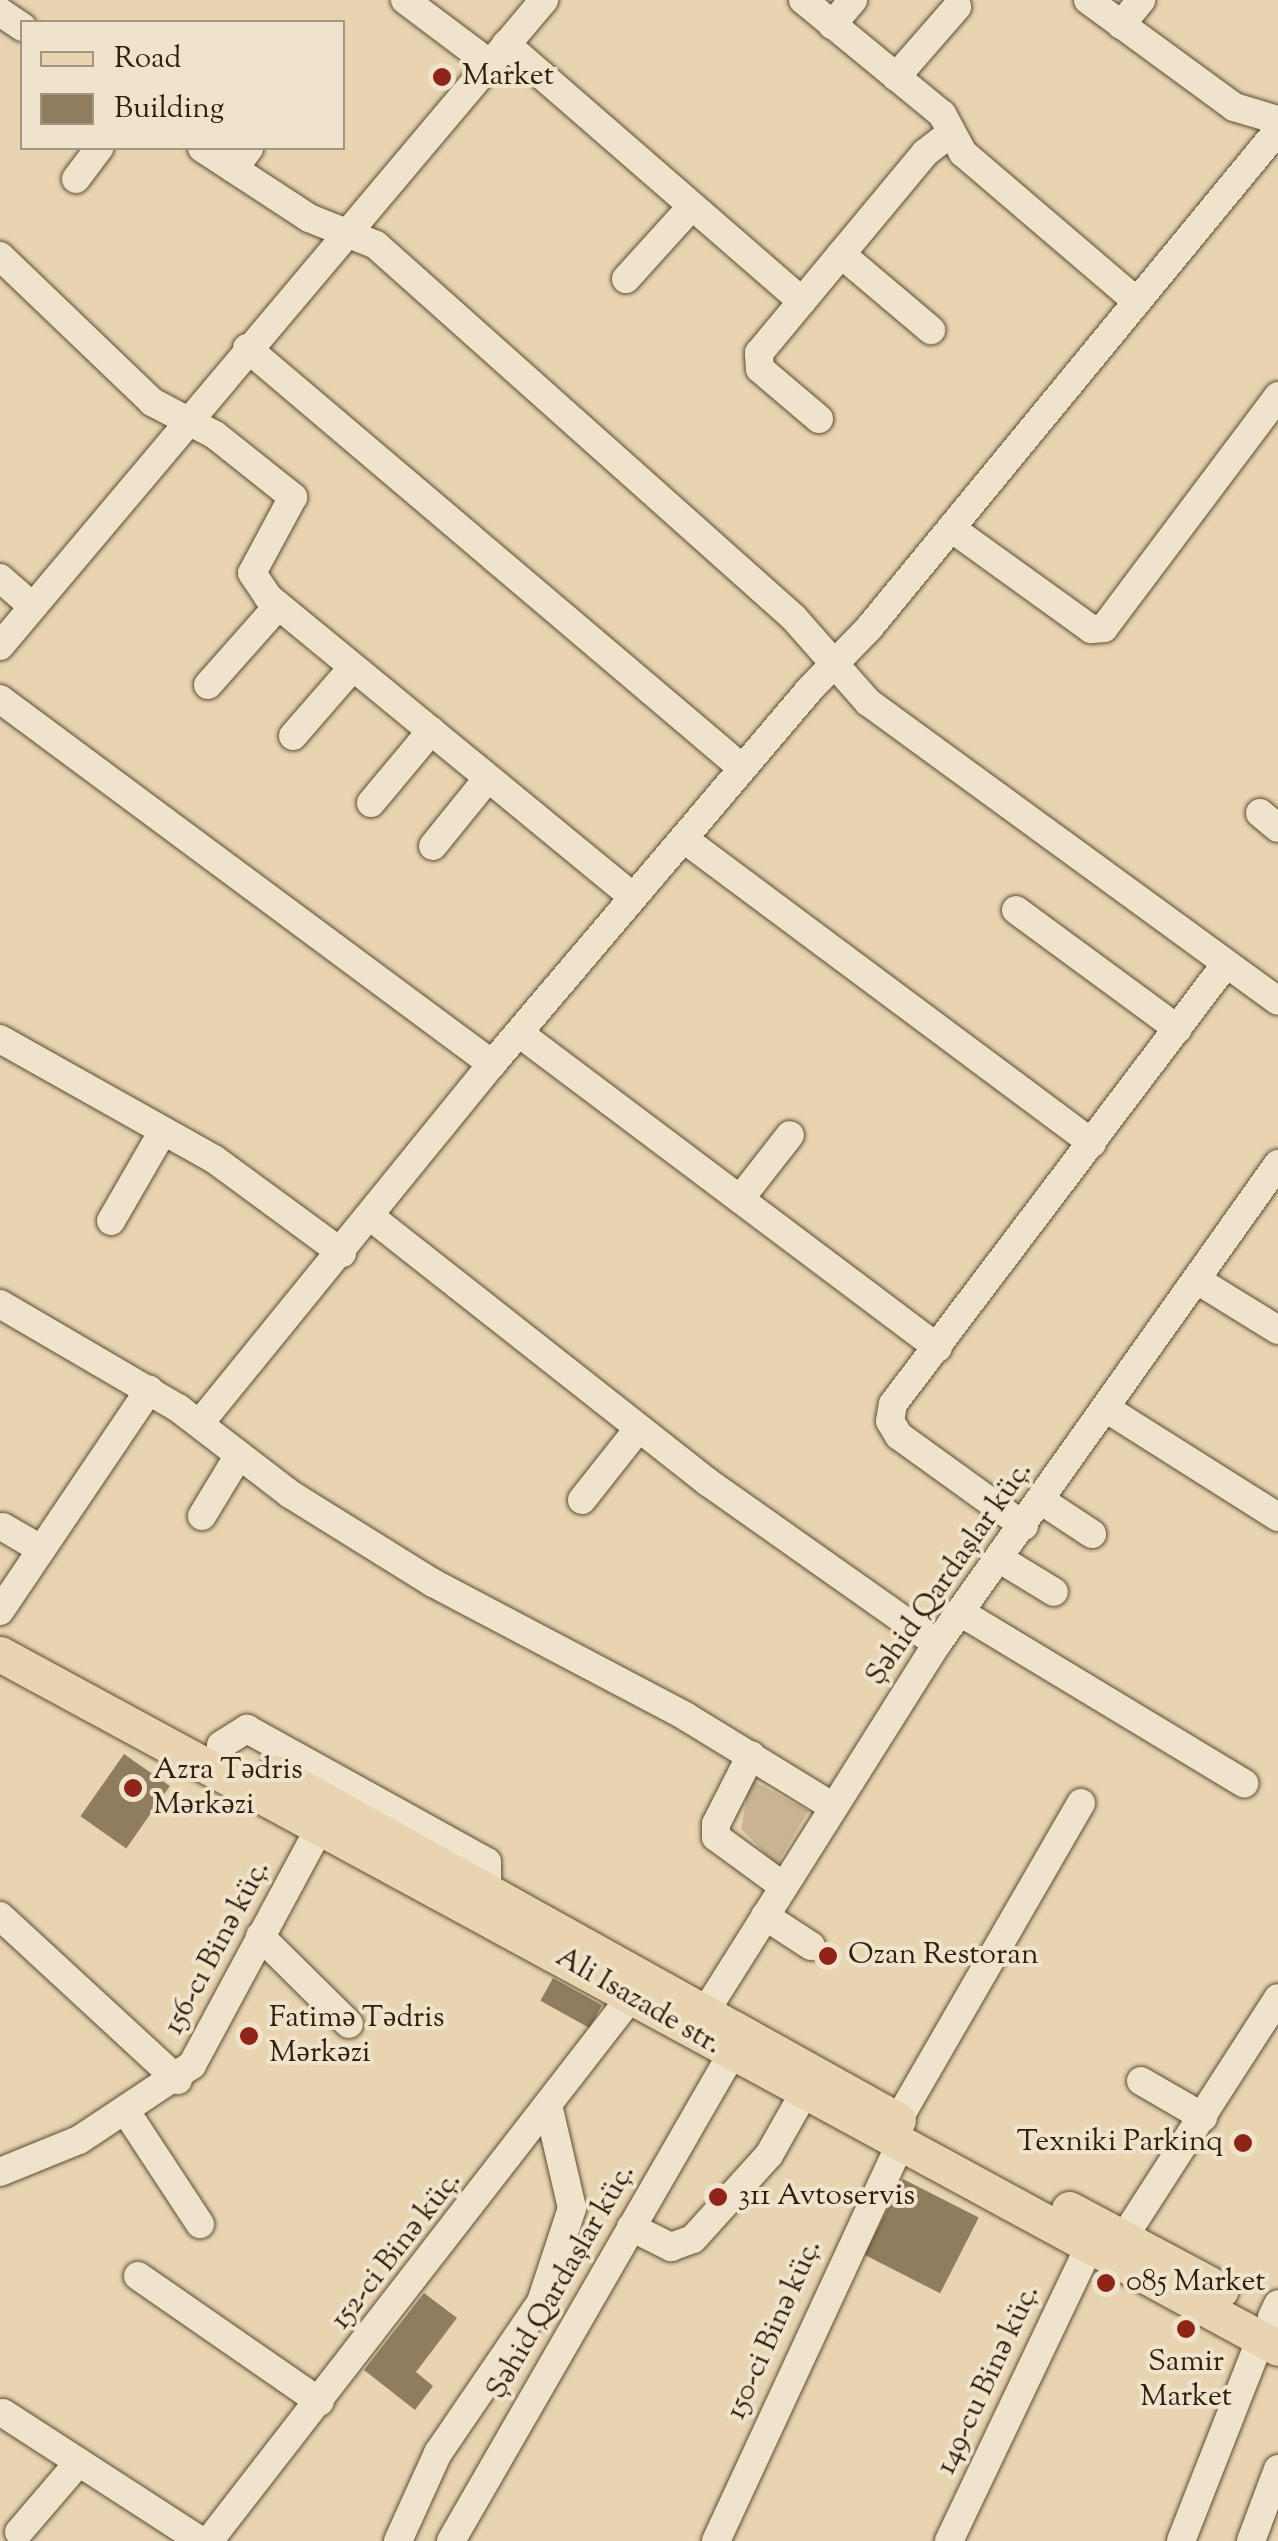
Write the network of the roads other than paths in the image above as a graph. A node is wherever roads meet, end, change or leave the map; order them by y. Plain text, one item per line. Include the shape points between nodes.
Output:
1 (405, 0) edge
2 (544, 0) edge
3 (804, 0) edge
4 (853, 0) edge
5 (1088, 0) edge
6 (1142, 0) edge
7 (957, 7) dead end
8 (832, 24) junction
9 (1121, 25) junction
10 (497, 53) junction
11 (896, 77) junction
12 (1278, 120) edge
13 (1278, 130) edge
14 (949, 134) junction
15 (98, 150) edge
16 (210, 150) edge
17 (242, 158) edge
18 (76, 180) dead end
19 (692, 206) junction
20 (346, 230) junction
21 (841, 254) junction
22 (0, 256) edge
23 (626, 279) dead end
24 (1135, 300) junction
25 (802, 301) junction
26 (931, 330) dead end
27 (247, 348) junction
28 (1278, 396) edge
29 (819, 419) dead end
30 (186, 423) junction
31 (951, 528) junction
32 (0, 578) edge
33 (32, 606) junction
34 (278, 606) junction
35 (0, 646) edge
36 (832, 664) junction
37 (352, 667) junction
38 (208, 685) dead end
39 (0, 698) edge
40 (430, 730) junction
41 (293, 736) dead end
42 (742, 768) junction
43 (488, 778) junction
44 (371, 803) dead end
45 (684, 839) junction
46 (433, 846) dead end
47 (633, 897) junction
48 (1016, 910) dead end
49 (1225, 966) junction
50 (1278, 1001) edge
51 (1178, 1029) junction
52 (519, 1034) junction
53 (0, 1039) edge
54 (492, 1064) junction
55 (163, 1131) junction
56 (790, 1135) dead end
57 (1092, 1143) junction
58 (1278, 1164) edge
59 (740, 1199) junction
60 (371, 1217) junction
61 (111, 1221) dead end
62 (342, 1253) junction
63 (1197, 1280) junction
64 (0, 1304) edge
65 (1278, 1330) edge
66 (938, 1348) junction
67 (149, 1390) junction
68 (1108, 1409) junction
69 (200, 1424) junction
70 (638, 1429) junction
71 (240, 1456) junction
72 (582, 1500) dead end
73 (1042, 1501) junction
74 (202, 1516) dead end
75 (1278, 1518) edge
76 (1024, 1526) junction
77 (3, 1527) dead end
78 (1092, 1534) dead end
79 (39, 1548) junction
80 (1000, 1559) junction
81 (1054, 1592) dead end
82 (0, 1611) edge
83 (960, 1612) junction
84 (0, 1629) edge
85 (937, 1644) junction
86 (0, 1654) edge
87 (751, 1755) junction
88 (1244, 1783) dead end
89 (1082, 1803) dead end
90 (832, 1806) junction
91 (321, 1825) junction
92 (783, 1886) junction
93 (0, 1916) edge
94 (765, 1916) junction
95 (260, 1936) junction
96 (811, 1946) dead end
97 (631, 1997) junction
98 (1278, 1998) edge
99 (698, 2022) junction
100 (349, 2024) dead end
101 (738, 2044) junction
102 (178, 2080) junction
103 (1141, 2081) dead end
104 (803, 2095) junction
105 (550, 2110) junction
106 (127, 2114) junction
107 (1203, 2117) junction
108 (899, 2133) junction
109 (0, 2172) edge
110 (200, 2224) dead end
111 (631, 2227) junction
112 (1124, 2237) junction
113 (1089, 2247) junction
114 (138, 2276) dead end
115 (1273, 2326) edge
116 (320, 2402) junction
117 (3, 2413) dead end
118 (79, 2462) junction
119 (1278, 2469) edge
120 (19, 2532) dead end
121 (201, 2541) edge
122 (209, 2541) edge
123 (398, 2541) edge
124 (450, 2541) edge
125 (716, 2541) edge
126 (949, 2541) edge
127 (1181, 2541) edge
128 (1251, 2541) edge

1 - 10 street
2 - 10 street
3 - 8 street
4 - 8 street
5 - 9 street
6 - 9 street
7 - 11 street
8 - 11 street
9 - 12 street via 1234,107
10 - 19 street
10 - 20 street
11 - 14 street via 942,114
13 - 24 street
14 - 21 street via 925,153
14 - 24 street
15 - 18 street
16 - 17 street
17 - 20 street via 309,218
19 - 23 street
19 - 25 street
20 - 27 street
20 - 36 street via 376,246 794,618
21 - 25 street
21 - 26 street
22 - 30 street via 152,402
24 - 31 street
25 - 29 street via 756,362
27 - 30 street
27 - 42 street
28 - 31 street via 1104,628 1092,629
30 - 33 street
30 - 34 street via 215,435 293,497 252,572
31 - 36 street
32 - 33 street
33 - 35 street
34 - 37 street
34 - 38 street
36 - 42 street
36 - 49 street via 868,702
37 - 40 street
37 - 41 street
39 - 54 street
40 - 43 street
40 - 44 street
42 - 45 street
43 - 46 street
43 - 47 street
45 - 47 street
45 - 57 street
47 - 52 street
48 - 51 street
49 - 50 street
49 - 51 street
51 - 57 street
52 - 54 street
52 - 59 street
53 - 55 street
54 - 60 street
55 - 61 street
55 - 62 street via 242,1176
56 - 59 street
57 - 66 street
58 - 63 street, Şəhid Qardaşlar küç.
59 - 66 street
60 - 62 street
60 - 70 street
62 - 69 street
63 - 65 street
63 - 68 street, Şəhid Qardaşlar küç.
64 - 67 street
66 - 76 street via 893,1404 894,1429
67 - 69 street
67 - 79 street
68 - 73 street, Şəhid Qardaşlar küç.
68 - 75 street
69 - 71 street
70 - 72 street
70 - 85 street
71 - 74 street
71 - 87 street via 433,1584
73 - 76 street, Şəhid Qardaşlar küç.
73 - 78 street
76 - 80 street, Şəhid Qardaşlar küç.
77 - 79 street
79 - 82 street
80 - 81 street
80 - 83 street, Şəhid Qardaşlar küç.
83 - 85 street, Şəhid Qardaşlar küç.
83 - 88 street
84 - 99 main road, Ali Isazade str. via 488,1886
85 - 90 street, Şəhid Qardaşlar küç.
86 - 91 main road, Ali Isazade str.
87 - 90 street
87 - 92 street via 716,1836
89 - 108 street, 150-ci Binə küç.
90 - 92 street, Şəhid Qardaşlar küç.
91 - 95 street, 156-cı Binə küç.
91 - 97 main road, Ali Isazade str.
92 - 94 street, Şəhid Qardaşlar küç.
93 - 102 street
94 - 96 street
94 - 99 street, Şəhid Qardaşlar küç.
95 - 100 street
95 - 102 street, 156-cı Binə küç. via 204,2046
97 - 99 main road, Ali Isazade str.
97 - 105 street, 152-ci Binə küç.
98 - 107 street
99 - 101 main road, Ali Isazade str.
101 - 104 main road, Ali Isazade str.
101 - 108 main road, Ali Isazade str.
101 - 111 street, Şəhid Qardaşlar küç.
102 - 106 street, 156-cı Binə küç.
103 - 107 street
104 - 108 main road, Ali Isazade str.
104 - 111 street via 768,2156 693,2239 671,2247
105 - 116 street, 152-ci Binə küç.
105 - 123 street via 572,2208 541,2302 438,2453
106 - 109 street, 156-cı Binə küç.
106 - 110 street
107 - 112 street
108 - 112 main road, Ali Isazade str.
108 - 113 main road, Ali Isazade str.
108 - 125 street, 150-ci Binə küç.
111 - 124 street, Şəhid Qardaşlar küç.
112 - 115 main road, Ali Isazade str.
113 - 115 main road, Ali Isazade str.
113 - 126 street, 149-cu Binə küç.
114 - 116 street
115 - 127 street
116 - 122 street, 152-ci Binə küç.
117 - 118 street
118 - 120 street
118 - 121 street
119 - 128 street

